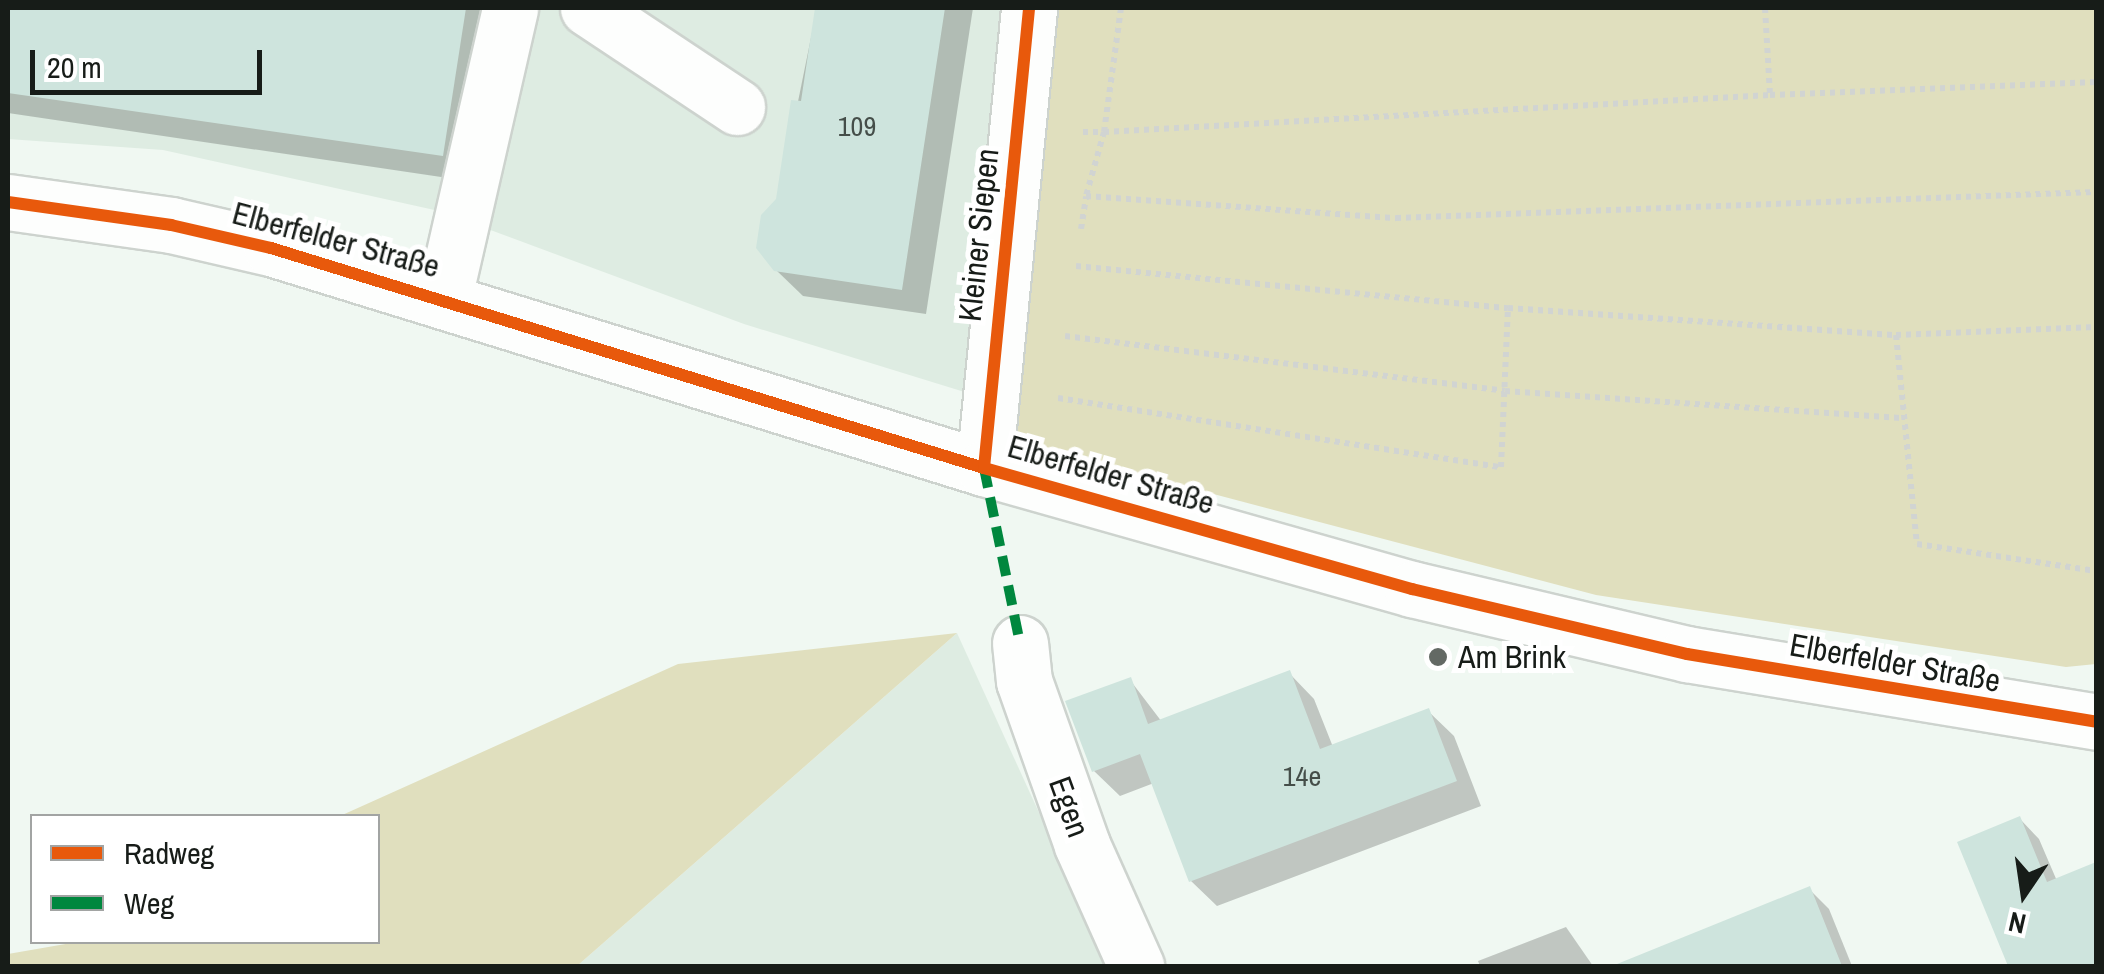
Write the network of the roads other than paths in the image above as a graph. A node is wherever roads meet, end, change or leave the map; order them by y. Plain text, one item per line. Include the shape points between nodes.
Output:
1 (510, 8) edge
2 (588, 8) edge
3 (1029, 8) edge
4 (737, 107) dead end
5 (8, 202) edge
6 (444, 297) junction
7 (984, 468) junction
8 (1020, 642) dead end
9 (2096, 722) edge
10 (1136, 966) edge

1 - 6 main road
2 - 4 main road
3 - 7 main road, Kleiner Siepen
5 - 6 main road, Elberfelder Straße via 171,225
6 - 7 main road, Elberfelder Straße
7 - 9 main road, Elberfelder Straße via 1412,588 1687,654
8 - 10 main road, Egen via 1024,680 1082,846

